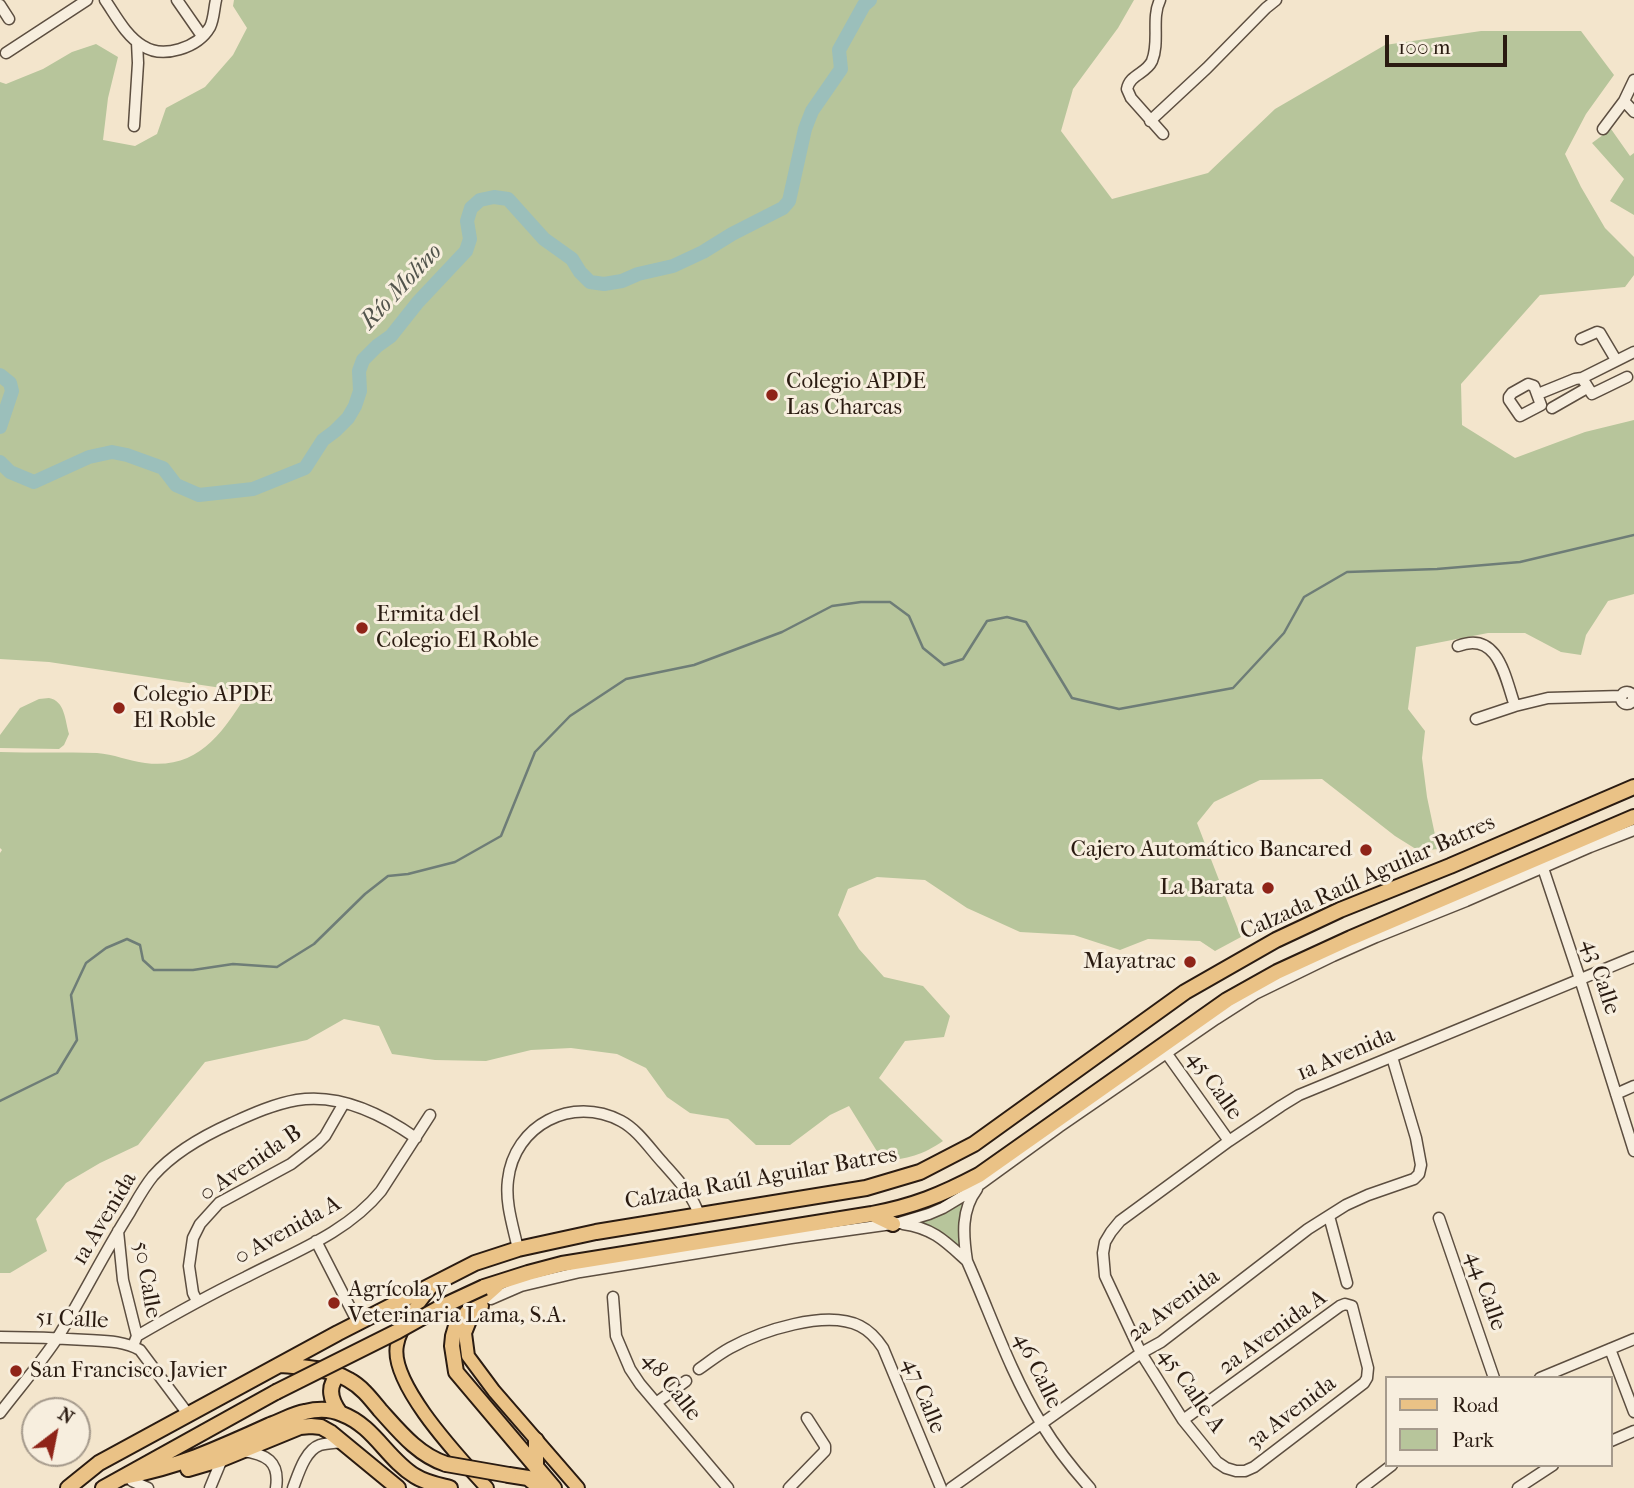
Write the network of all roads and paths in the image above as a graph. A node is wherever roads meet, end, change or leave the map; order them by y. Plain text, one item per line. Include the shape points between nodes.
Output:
1 (88, 0) edge
2 (105, 0) edge
3 (177, 0) edge
4 (216, 0) edge
5 (1160, 0) edge
6 (1276, 0) edge
7 (0, 5) edge
8 (9, 19) dead end
9 (202, 36) junction
10 (137, 42) junction
11 (6, 53) dead end
12 (1634, 80) edge
13 (1623, 101) junction
14 (1634, 112) edge
15 (1150, 121) junction
16 (134, 127) dead end
17 (1603, 129) dead end
18 (1163, 134) dead end
19 (1581, 339) dead end
20 (1634, 352) edge
21 (1616, 360) junction
22 (1627, 377) dead end
23 (1582, 378) junction
24 (1587, 388) junction
25 (1538, 394) dead end
26 (1552, 408) dead end
27 (1458, 646) dead end
28 (1629, 696) edge
29 (1515, 705) junction
30 (1634, 716) edge
31 (1476, 719) dead end
32 (1634, 787) edge
33 (1634, 817) edge
34 (1634, 831) edge
35 (1541, 862) junction
36 (1376, 937) junction
37 (1324, 950) junction
38 (1634, 957) edge
39 (1580, 979) junction
40 (1167, 1054) junction
41 (1392, 1057) junction
42 (1634, 1086) edge
43 (1616, 1094) junction
44 (344, 1103) junction
45 (430, 1115) dead end
46 (416, 1138) junction
47 (1229, 1141) junction
48 (1634, 1151) edge
49 (982, 1183) junction
50 (872, 1214) junction
51 (699, 1215) junction
52 (1329, 1216) junction
53 (1439, 1218) dead end
54 (896, 1224) junction
55 (118, 1231) junction
56 (316, 1241) junction
57 (1105, 1242) joint
58 (518, 1249) junction
59 (967, 1261) junction
60 (501, 1282) junction
61 (435, 1283) junction
62 (1347, 1283) dead end
63 (613, 1297) dead end
64 (197, 1301) junction
65 (481, 1301) junction
66 (1352, 1306) joint
67 (358, 1323) junction
68 (0, 1337) edge
69 (57, 1338) junction
70 (1634, 1339) edge
71 (137, 1344) junction
72 (1610, 1349) junction
73 (1141, 1353) junction
74 (281, 1365) junction
75 (699, 1369) dead end
76 (340, 1376) junction
77 (1493, 1376) edge
78 (1545, 1376) edge
79 (686, 1381) dead end
80 (656, 1403) junction
81 (1634, 1412) edge
82 (0, 1413) edge
83 (340, 1413) junction
84 (188, 1414) junction
85 (807, 1418) dead end
86 (1183, 1420) junction
87 (1041, 1424) junction
88 (1634, 1431) edge
89 (536, 1440) junction
90 (1613, 1440) edge
91 (343, 1442) junction
92 (242, 1451) junction
93 (222, 1459) junction
94 (536, 1466) junction
95 (1389, 1467) edge
96 (1550, 1467) edge
97 (1236, 1471) joint
98 (118, 1482) edge
99 (68, 1488) edge
100 (148, 1488) edge
101 (209, 1488) edge
102 (276, 1488) edge
103 (293, 1488) edge
104 (398, 1488) edge
105 (450, 1488) edge
106 (487, 1488) edge
107 (540, 1488) edge
108 (554, 1488) edge
109 (578, 1488) edge
110 (728, 1488) edge
111 (789, 1488) edge
112 (941, 1488) edge
113 (951, 1488) edge
114 (1090, 1488) edge
115 (1362, 1488) edge
116 (1518, 1488) edge

1 - 11 street
2 - 10 street
3 - 9 street
4 - 9 street via 210,26
5 - 15 street via 1153,58 1129,80 1127,88
6 - 15 street
7 - 8 street
9 - 10 street via 190,46 160,52
10 - 16 street
12 - 13 street
13 - 14 street
13 - 17 street
15 - 18 street
19 - 21 street via 1600,332
20 - 21 street
21 - 23 street
22 - 24 street via 1595,394
23 - 24 street
23 - 25 street
24 - 26 street
27 - 29 street via 1478,642 1492,650
28 - 29 street via 1548,698
28 - 30 street
29 - 31 street
32 - 51 highway, Calzada Raúl Aguilar Batres via 1276,940 1185,992 974,1144 920,1172 866,1188
33 - 35 highway, Calzada Raúl Aguilar Batres
34 - 35 street
35 - 36 street via 1466,901
35 - 37 highway, Calzada Raúl Aguilar Batres
35 - 39 street, 43 Calle
36 - 37 highway
36 - 40 street via 1255,994
37 - 50 highway, Calzada Raúl Aguilar Batres via 1227,1000 979,1175 927,1200
38 - 39 street, 1a Avenida
39 - 41 street, 1a Avenida
39 - 43 street, 43 Calle
40 - 47 street, 45 Calle
40 - 49 street
41 - 47 street, 1a Avenida via 1299,1095
41 - 52 street, 2a Avenida via 1416,1138 1419,1174
42 - 43 street
43 - 48 street, 43 Calle
44 - 46 street, 1a Avenida via 386,1118
44 - 55 street, 1a Avenida via 308,1098 290,1101 195,1141 151,1178
44 - 64 street, 0 Avenida B via 318,1143 291,1164 219,1203 200,1224 189,1266
45 - 46 street, 0 Avenida A
46 - 56 street, 0 Avenida A via 373,1202
47 - 57 street, 1a Avenida via 1120,1221
49 - 54 street via 943,1208
49 - 59 street, 46 Calle via 965,1215
50 - 54 highway
50 - 60 highway, Calzada Raúl Aguilar Batres via 599,1257
51 - 58 highway, Calzada Raúl Aguilar Batres
51 - 58 street via 674,1175 627,1124 596,1113 566,1114 534,1128 511,1164 508,1203
52 - 62 street
52 - 73 street, 2a Avenida
53 - 77 street, 44 Calle
54 - 59 street, 46 Calle via 935,1233
54 - 65 street via 604,1268 537,1281
55 - 69 street, 1a Avenida
55 - 71 street, 50 Calle
56 - 64 street, 0 Avenida A
56 - 67 street
57 - 73 street, 45 Calle A via 1105,1276
58 - 61 highway, Calzada Raúl Aguilar Batres
59 - 87 street, 46 Calle
60 - 65 highway, Calzada Raúl Aguilar Batres
60 - 65 highway
61 - 67 highway, Calzada Raúl Aguilar Batres
61 - 106 main road via 400,1337 398,1363 424,1413
63 - 80 street, 48 Calle via 619,1345 630,1369
64 - 71 street, 0 Avenida A
65 - 89 main road via 465,1333 468,1356
65 - 94 highway via 454,1331 456,1372
65 - 98 highway, Calzada Raúl Aguilar Batres, bridge via 441,1307 276,1392
66 - 86 street, 2a Avenida A via 1340,1306
66 - 97 street, 3a Avenida via 1367,1378 1254,1466
67 - 74 highway, Calzada Raúl Aguilar Batres
68 - 69 street, 51 Calle
69 - 71 street, 51 Calle
69 - 82 street, 1a Avenida
70 - 72 street
71 - 84 street, 50 Calle
72 - 78 street
72 - 81 street
73 - 86 street, 45 Calle A
73 - 87 street, 2a Avenida
74 - 76 highway
74 - 84 highway, Calzada Raúl Aguilar Batres
75 - 112 street, 47 Calle via 731,1347 780,1328 835,1320 860,1326 883,1348
76 - 83 highway via 331,1391
76 - 107 highway, bridge via 366,1394 410,1443 431,1458 528,1478
79 - 80 street
80 - 110 street, 48 Calle
83 - 98 highway via 301,1412 198,1456
83 - 105 highway via 362,1424 415,1476
84 - 99 highway, Calzada Raúl Aguilar Batres via 99,1463
85 - 111 street via 825,1451
86 - 97 street, 45 Calle A via 1217,1462
87 - 113 street, 2a Avenida
87 - 114 street, 46 Calle
88 - 90 street
89 - 94 highway
89 - 109 main road
91 - 92 highway via 321,1427 305,1426
91 - 103 street via 314,1449
91 - 104 highway
92 - 93 highway
92 - 102 street via 266,1457 277,1472
93 - 98 highway
93 - 101 street
94 - 108 highway
95 - 115 street
96 - 116 street
98 - 100 street

